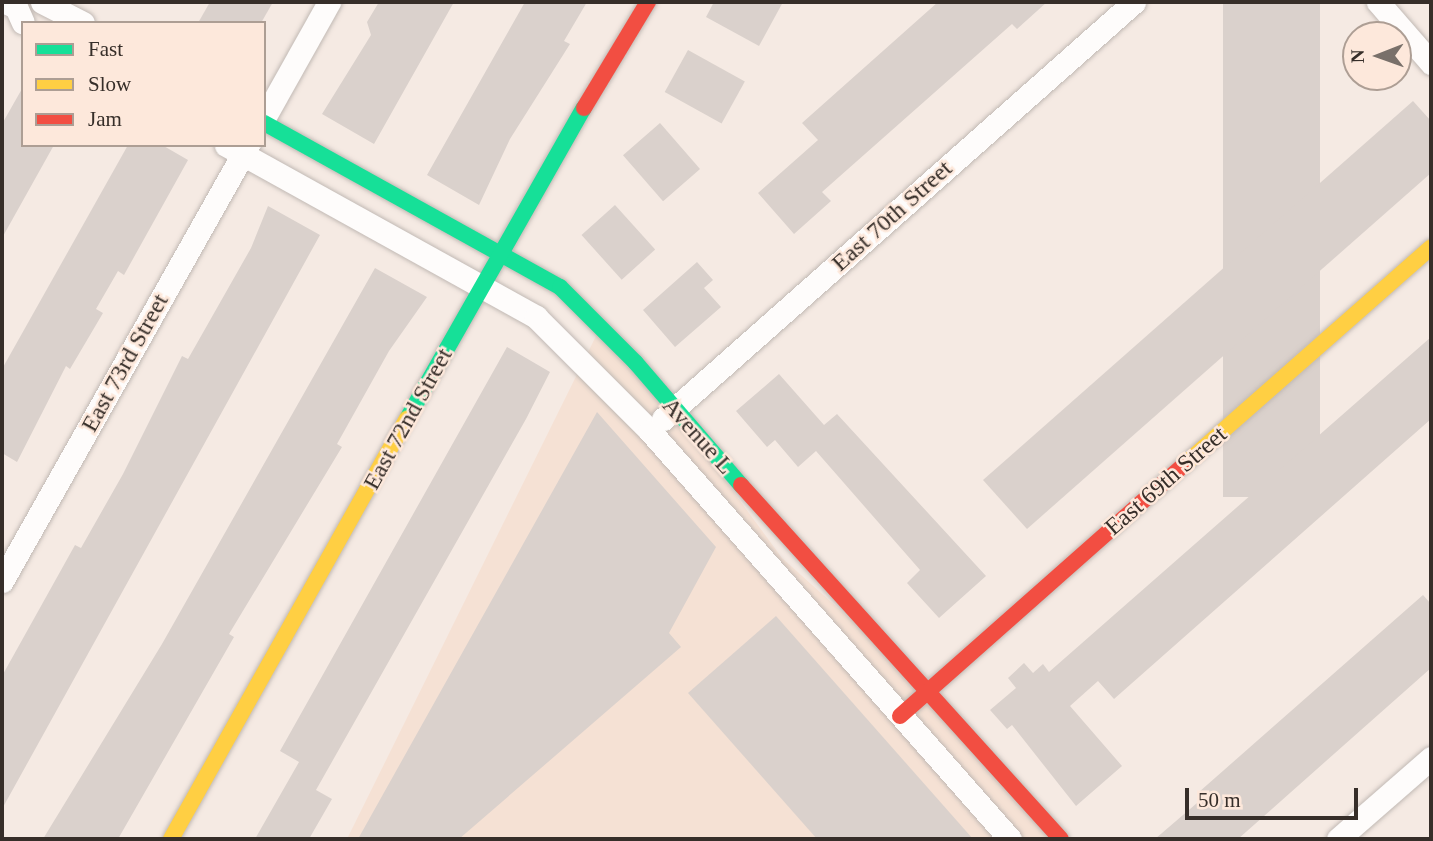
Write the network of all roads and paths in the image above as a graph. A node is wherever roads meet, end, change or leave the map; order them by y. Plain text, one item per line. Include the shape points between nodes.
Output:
1 (42, 2) edge
2 (330, 2) edge
3 (648, 2) edge
4 (1133, 2) edge
5 (1378, 2) edge
6 (79, 21) edge
7 (1431, 63) edge
8 (266, 114) edge
9 (266, 125) edge
10 (239, 148) edge
11 (1431, 247) edge
12 (502, 254) junction
13 (483, 286) junction
14 (673, 410) junction
15 (650, 431) junction
16 (2, 581) edge
17 (929, 690) junction
18 (900, 716) junction
19 (1431, 758) edge
20 (171, 839) edge
21 (1010, 839) edge
22 (1061, 839) edge
23 (1338, 839) edge

1 - 6 street
2 - 8 street
3 - 12 street, East 72nd Street
4 - 14 street, East 70th Street
5 - 7 street
9 - 12 street, Avenue L
10 - 13 street, Avenue L
10 - 16 street, East 73rd Street
11 - 17 street, East 69th Street
12 - 13 street, East 72nd Street
12 - 14 street, Avenue L via 560,287 636,363
13 - 15 street, Avenue L via 536,317
13 - 20 street, East 72nd Street
14 - 15 street, East 70th Street
14 - 17 street, Avenue L
15 - 18 street, Avenue L
17 - 18 street, East 69th Street
17 - 22 street, Avenue L
18 - 21 street, Avenue L
19 - 23 street

